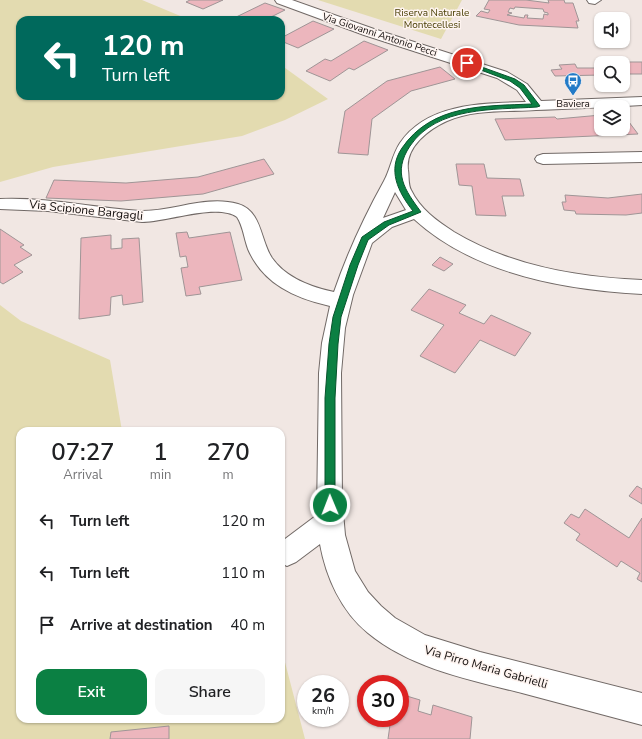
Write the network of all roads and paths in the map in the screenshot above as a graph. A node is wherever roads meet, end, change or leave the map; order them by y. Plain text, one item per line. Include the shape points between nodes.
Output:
1 (281, 0) edge
2 (642, 101) edge
3 (537, 106) junction
4 (642, 156) edge
5 (543, 159) dead end
6 (398, 171) junction
7 (0, 204) edge
8 (417, 212) junction
9 (365, 239) junction
10 (642, 287) edge
11 (342, 301) junction
12 (330, 520) junction
13 (288, 553) dead end
14 (642, 709) edge

1 - 3 street, Via Giovanni Antonio Pecci via 369,32 502,75 522,86
2 - 3 street
3 - 6 street via 478,109 443,117 414,136 403,152
4 - 5 street
6 - 8 street via 398,180 404,196
6 - 9 street, Via Pirro Maria Gabrielli via 374,214
7 - 11 street, Via Scipione Bargagli via 41,204 140,217 217,207 236,209 246,214 259,251 275,274 305,291
8 - 9 street via 386,223
8 - 10 street via 436,229 456,241 514,266 565,279
9 - 11 street, Via Pirro Maria Gabrielli
11 - 12 street, Via Pirro Maria Gabrielli via 333,344 330,398
12 - 13 street
12 - 14 street, Via Pirro Maria Gabrielli via 333,543 346,583 368,613 398,637 443,657

